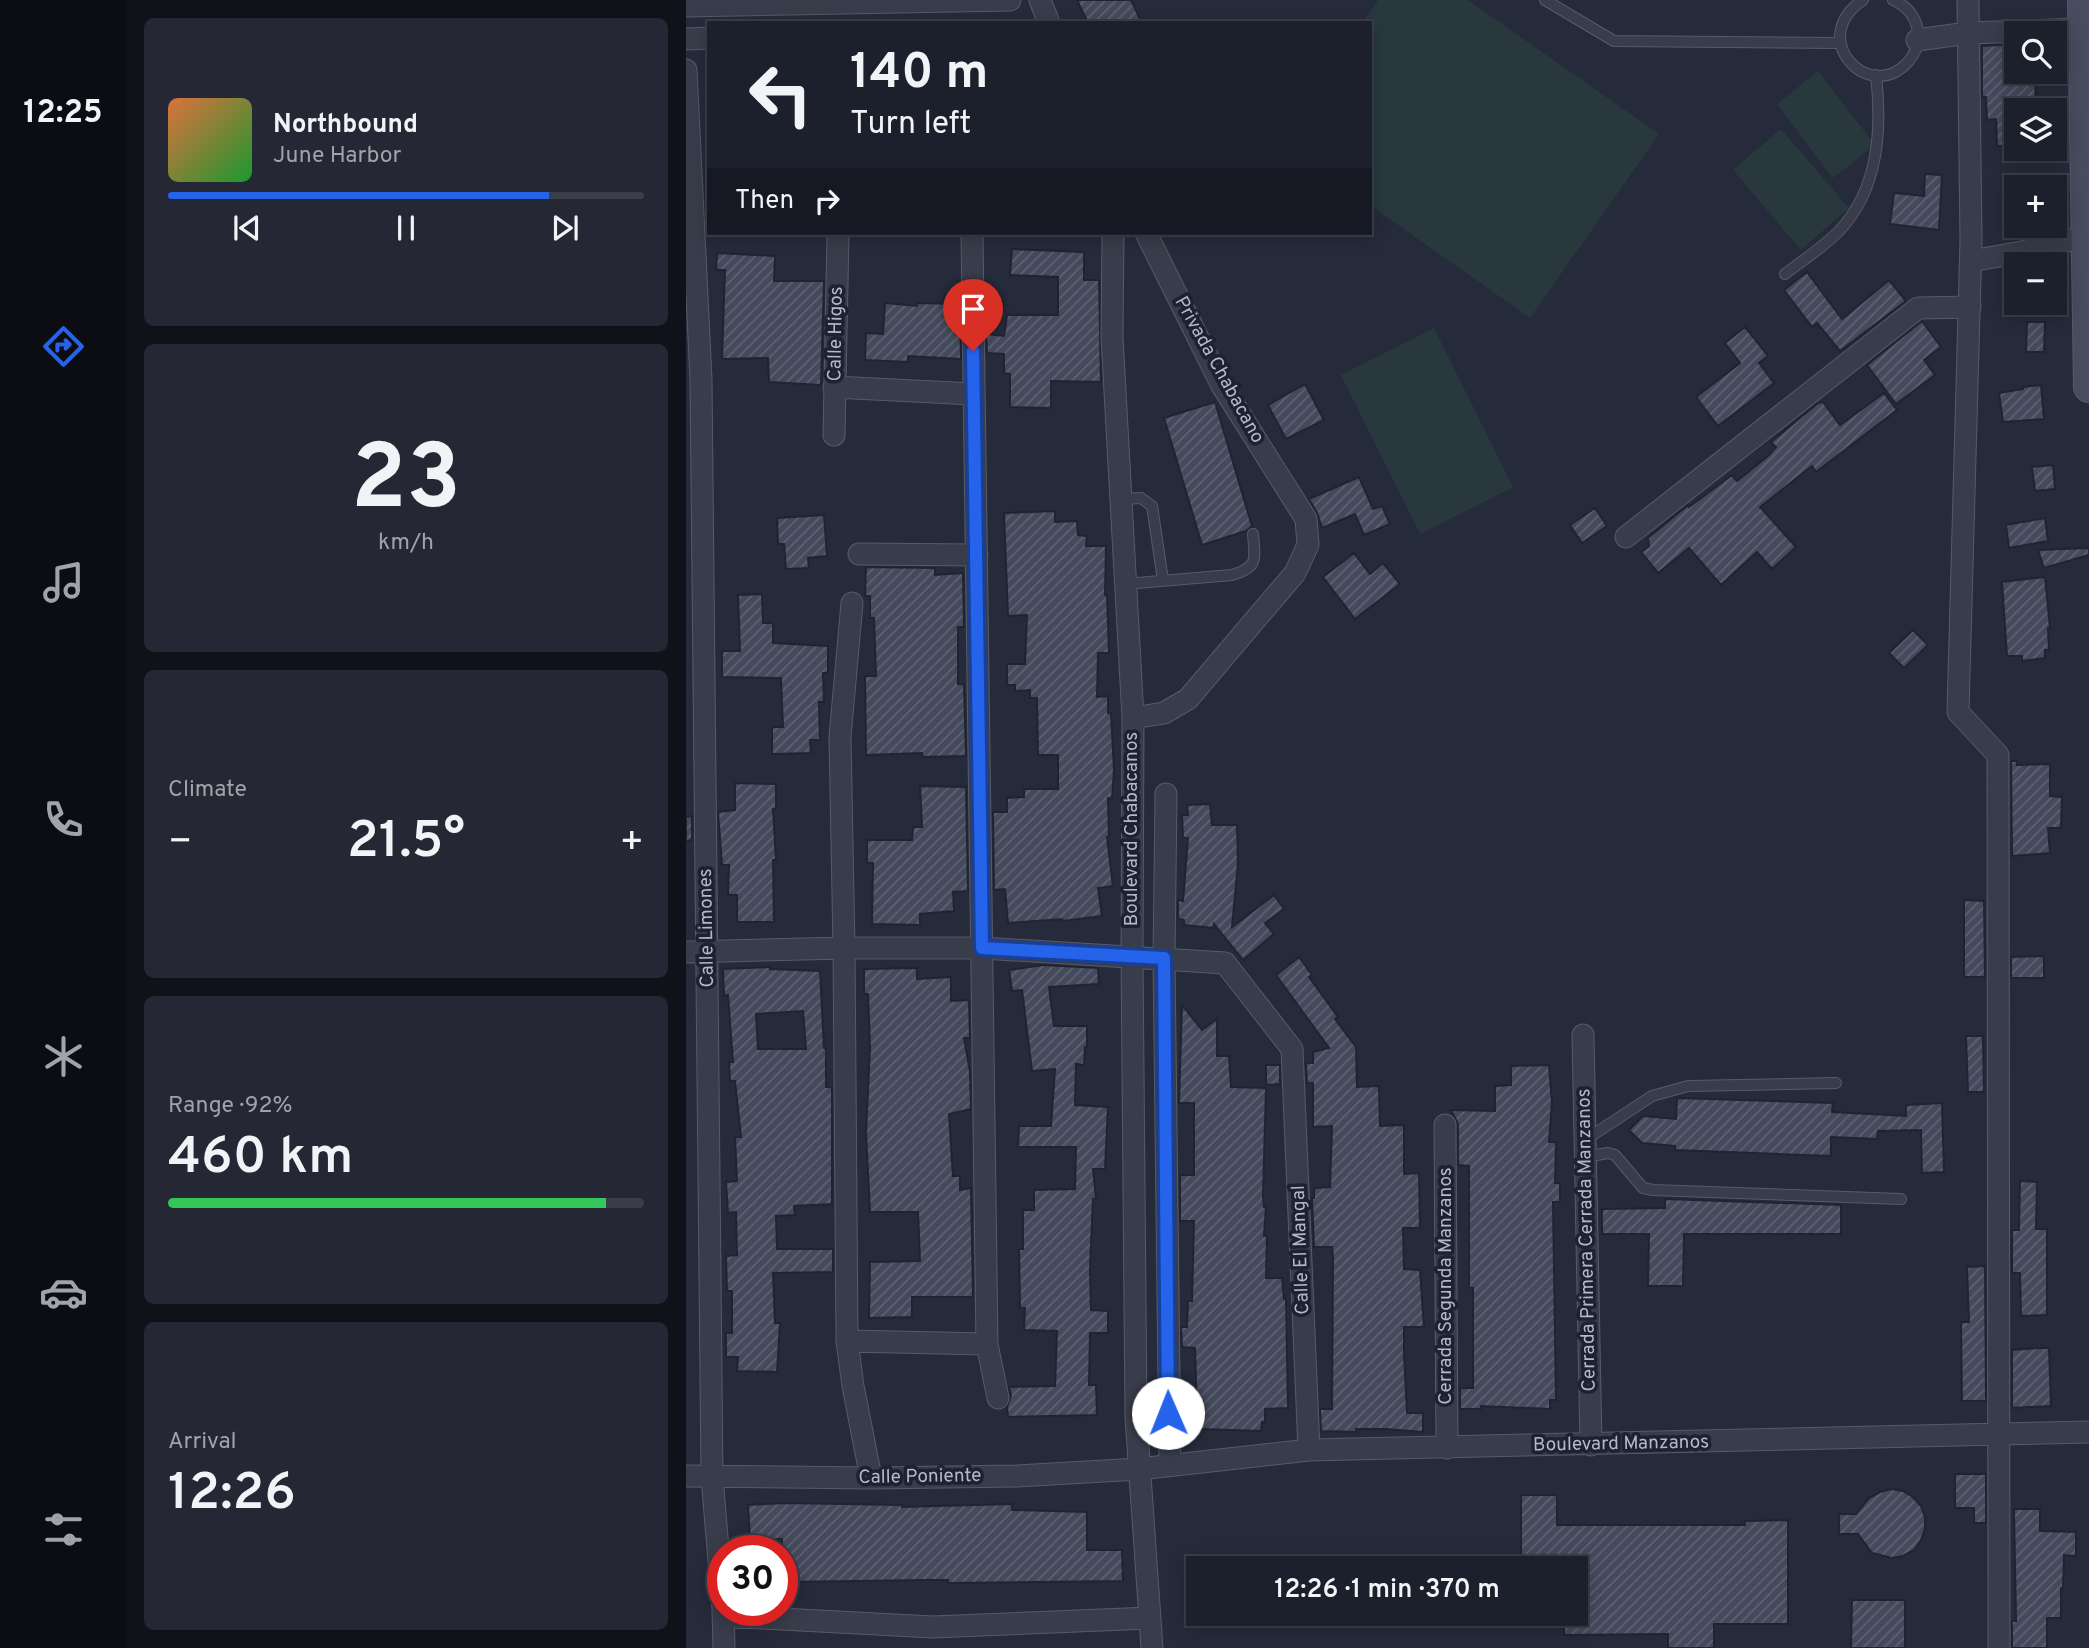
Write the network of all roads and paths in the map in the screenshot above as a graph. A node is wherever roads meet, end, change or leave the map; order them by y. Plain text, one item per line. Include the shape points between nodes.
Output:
1 (1010, 0) edge
2 (1040, 0) edge
3 (1545, 0) edge
4 (1863, 0) edge
5 (1893, 0) edge
6 (1968, 0) edge
7 (686, 6) edge
8 (970, 8) edge
9 (842, 9) edge
10 (2083, 15) edge
11 (1048, 21) edge
12 (1968, 33) junction
13 (707, 38) edge
14 (686, 39) edge
15 (1917, 40) junction
16 (1840, 43) junction
17 (686, 70) edge
18 (1876, 75) junction
19 (2087, 174) edge
20 (838, 235) edge
21 (971, 235) edge
22 (1113, 235) edge
23 (1147, 235) edge
24 (2087, 236) junction
25 (1971, 261) junction
26 (1785, 274) dead end
27 (1970, 307) junction
28 (693, 379) edge
29 (834, 387) junction
30 (2089, 387) edge
31 (973, 394) junction
32 (834, 435) dead end
33 (1121, 499) junction
34 (1252, 534) dead end
35 (1626, 537) dead end
36 (859, 554) dead end
37 (976, 555) junction
38 (1163, 580) junction
39 (1125, 584) junction
40 (852, 603) dead end
41 (1133, 718) junction
42 (1166, 794) dead end
43 (844, 948) junction
44 (982, 948) junction
45 (696, 952) edge
46 (1132, 956) junction
47 (1164, 958) junction
48 (1583, 1035) dead end
49 (1836, 1083) dead end
50 (1445, 1125) dead end
51 (1585, 1149) junction
52 (1901, 1199) dead end
53 (847, 1340) junction
54 (987, 1344) junction
55 (998, 1398) dead end
56 (2089, 1432) edge
57 (1997, 1434) junction
58 (1591, 1445) junction
59 (1447, 1448) junction
60 (1310, 1450) junction
61 (1154, 1467) junction
62 (686, 1476) edge
63 (712, 1477) junction
64 (871, 1478) junction
65 (717, 1535) edge
66 (798, 1617) edge
67 (1150, 1618) junction
68 (723, 1626) edge
69 (724, 1648) edge
70 (1153, 1648) edge
71 (1998, 1648) edge

1 - 8 street
2 - 11 street
3 - 16 lane via 1614,41
4 - 16 lane via 1845,18
5 - 15 lane via 1910,12
6 - 12 street
7 - 9 street
8 - 9 street
10 - 12 street
10 - 19 main road
12 - 15 street
12 - 25 street
13 - 14 street
15 - 18 lane via 1910,60 1900,69
16 - 18 lane via 1852,65
17 - 28 street, Calle Limones
18 - 26 lane via 1879,107 1874,168 1862,201 1840,230
19 - 24 main road
20 - 29 street, Calle Higos
21 - 31 street
22 - 33 street, Boulevard Chabacanos via 1112,337
23 - 41 street, Privada Chabacano via 1221,384 1306,519 1308,545 1295,573 1188,699 1164,713
24 - 25 street
24 - 30 main road
25 - 27 street
27 - 35 street via 1918,309
27 - 57 street via 1958,712 1998,755
28 - 45 street, Calle Limones
29 - 31 street
29 - 32 street, Calle Higos
31 - 37 street
33 - 38 lane via 1141,498 1152,506
33 - 39 street, Boulevard Chabacanos
34 - 38 lane via 1255,556 1246,571
36 - 37 street
37 - 44 street
38 - 39 lane
39 - 41 street, Boulevard Chabacanos
40 - 43 street via 839,737
41 - 46 street, Boulevard Chabacanos
42 - 47 street, Boulevard Chabacanos
43 - 44 street
43 - 45 street
43 - 53 street
44 - 46 street
44 - 54 street
45 - 63 street, Calle Limones
46 - 47 street
46 - 61 street, Boulevard Chabacanos via 1136,1418
47 - 60 street, Calle El Mangal via 1225,962 1292,1049
47 - 61 street, Boulevard Chabacanos
48 - 51 street, Cerrada Primera Cerrada Manzanos
49 - 51 lane via 1688,1086 1651,1097 1621,1114
50 - 59 street, Cerrada Segunda Manzanos
51 - 52 lane via 1615,1155 1643,1188 1653,1190
51 - 58 street, Cerrada Primera Cerrada Manzanos
53 - 54 street
53 - 64 street
54 - 55 street
56 - 57 street, Boulevard Manzanos
57 - 58 street, Boulevard Manzanos
57 - 71 street
58 - 59 street, Boulevard Manzanos
59 - 60 street, Boulevard Manzanos
60 - 61 street, Boulevard Manzanos
61 - 64 street, Calle Poniente via 1017,1476
61 - 67 street
62 - 63 street, Calle Poniente
63 - 64 street, Calle Poniente
63 - 65 street, Calle Limones
66 - 67 street via 933,1627
67 - 70 street
68 - 69 street, Calle Limones

